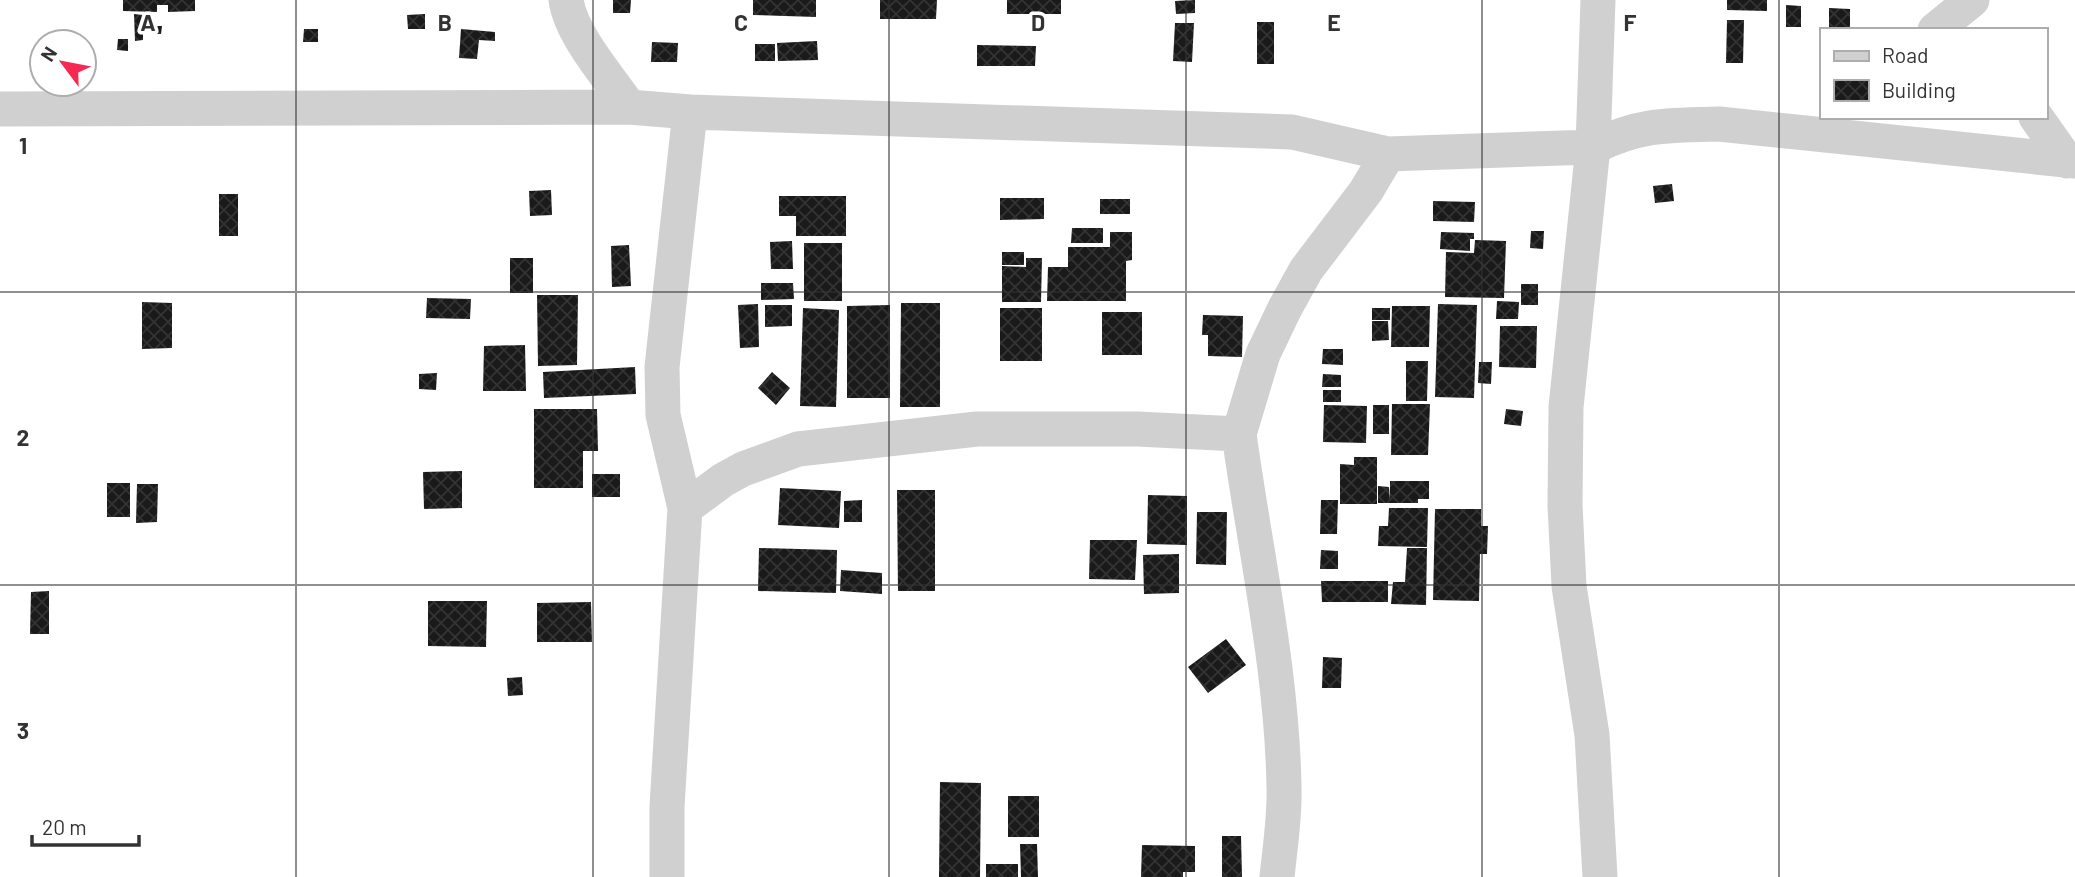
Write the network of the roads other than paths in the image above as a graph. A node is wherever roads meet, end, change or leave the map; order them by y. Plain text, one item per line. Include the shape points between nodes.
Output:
1 (566, 0) edge
2 (1598, 0) edge
3 (1972, 0) edge
4 (1937, 28) edge
5 (1979, 28) edge
6 (629, 107) junction
7 (0, 109) edge
8 (690, 112) junction
9 (2038, 119) edge
10 (1816, 125) edge
11 (1592, 147) junction
12 (1388, 154) junction
13 (2071, 161) edge
14 (1239, 433) junction
15 (685, 508) junction
16 (667, 877) edge
17 (1277, 877) edge
18 (1601, 877) edge

1 - 6 street via 568,13 586,44
2 - 11 street
3 - 4 street
3 - 5 street
6 - 7 street
6 - 8 street
8 - 12 street via 1292,132
8 - 15 street via 662,367 663,415
9 - 13 street
10 - 11 street via 1660,125 1621,133
10 - 13 street
11 - 12 street
11 - 18 street via 1566,407 1564,505 1569,586 1592,735
12 - 14 street via 1306,270 1285,308 1263,354
14 - 15 street via 977,429 798,449 743,469
14 - 17 street via 1277,697 1284,788
15 - 16 street

